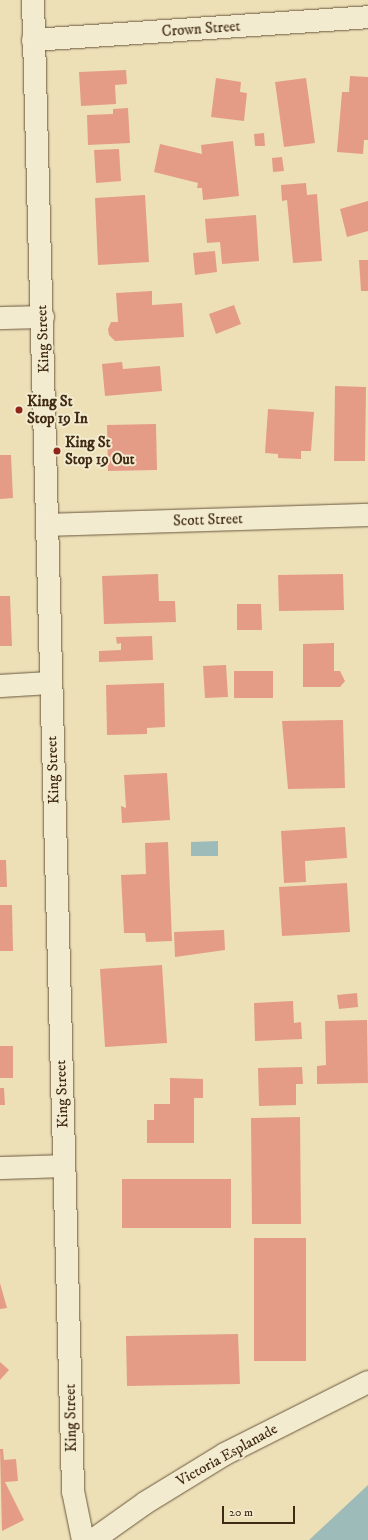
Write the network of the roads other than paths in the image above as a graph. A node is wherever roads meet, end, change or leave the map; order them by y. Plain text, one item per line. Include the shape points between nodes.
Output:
1 (33, 0) edge
2 (368, 17) edge
3 (33, 40) junction
4 (43, 317) junction
5 (0, 318) edge
6 (368, 515) edge
7 (48, 525) junction
8 (51, 683) junction
9 (0, 686) edge
10 (64, 1166) junction
11 (0, 1168) edge
12 (368, 1382) edge
13 (83, 1540) edge
14 (94, 1540) edge

1 - 3 street, King Street
2 - 3 street, Crown Street
3 - 4 street, King Street
4 - 5 street
4 - 7 street, King Street
6 - 7 street, Scott Street
7 - 8 street, King Street
8 - 9 street
8 - 10 street, King Street
10 - 11 street
10 - 13 street, King Street via 73,1491
12 - 14 street, Victoria Esplanade via 225,1454 145,1503

